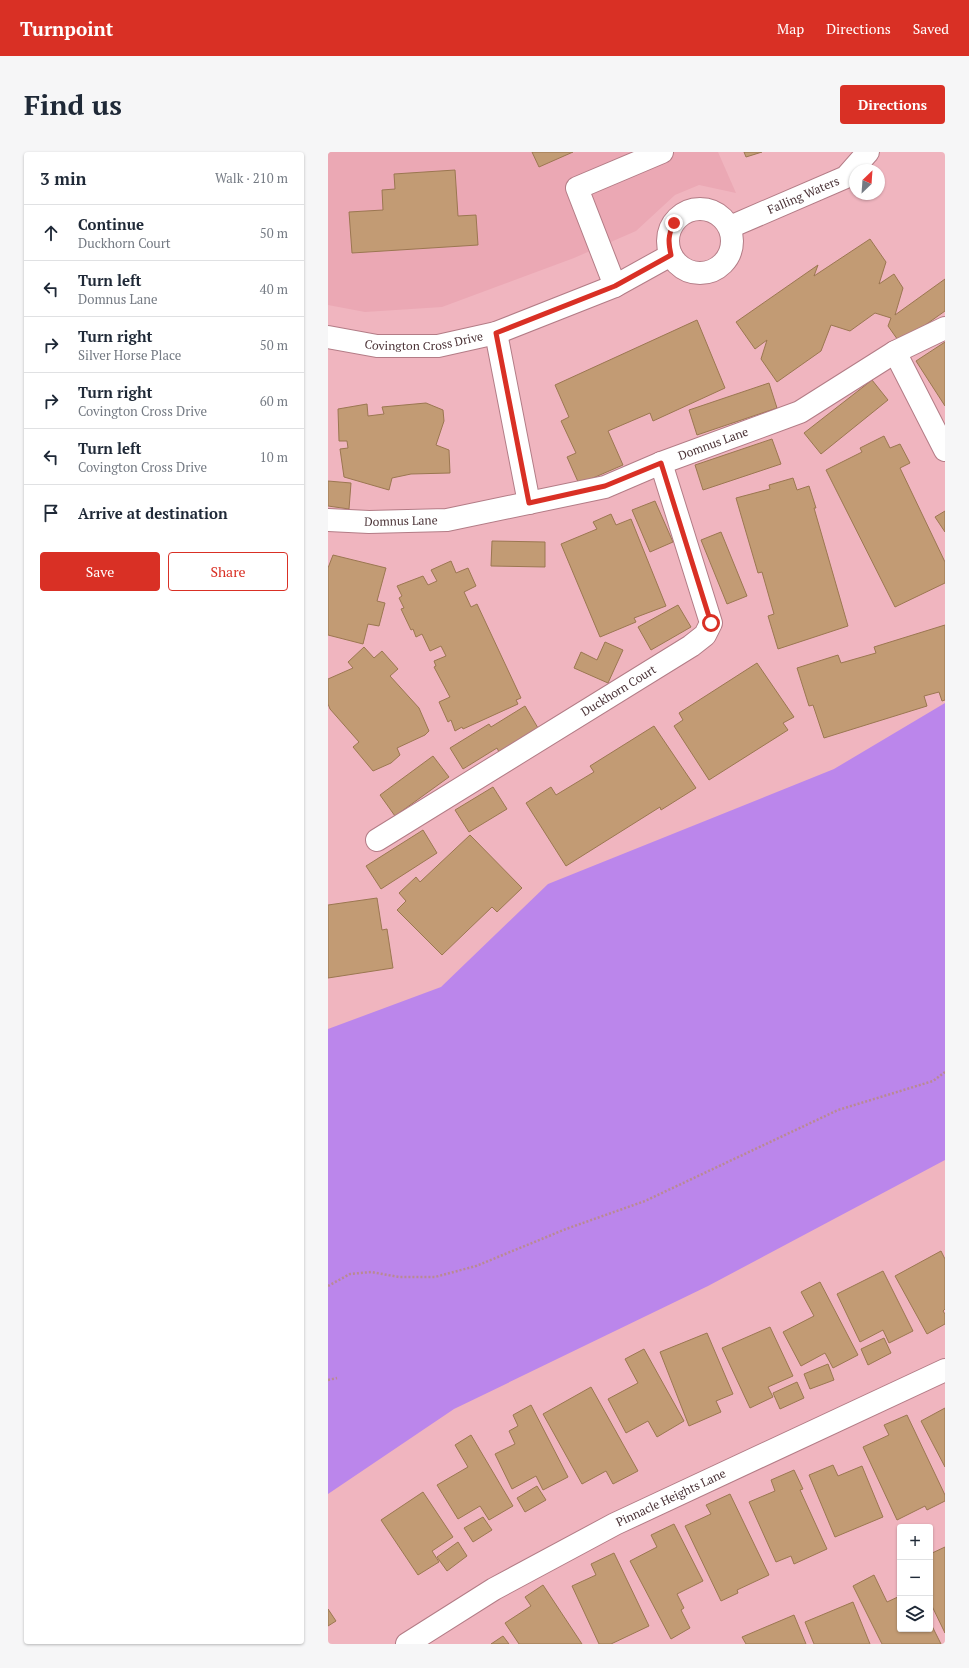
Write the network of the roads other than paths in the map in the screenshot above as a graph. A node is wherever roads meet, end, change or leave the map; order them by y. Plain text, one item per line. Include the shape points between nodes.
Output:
1 (662, 152) edge
2 (868, 152) edge
3 (730, 227) junction
4 (671, 255) junction
5 (615, 286) junction
6 (945, 328) edge
7 (496, 333) junction
8 (328, 337) edge
9 (895, 352) junction
10 (945, 450) edge
11 (661, 463) junction
12 (529, 503) junction
13 (328, 520) edge
14 (377, 840) dead end
15 (945, 1370) edge
16 (407, 1644) edge

1 - 5 street via 577,188
2 - 3 street, Falling Waters via 846,177
3 - 4 street via 714,212 703,209 687,212 674,223 669,233
3 - 4 street via 732,247 729,257 715,270 705,274 685,270
4 - 5 street, Covington Cross Drive
5 - 7 street, Covington Cross Drive
6 - 9 street, Domnus Lane
7 - 8 street, Covington Cross Drive via 438,346 377,346
7 - 12 street
9 - 10 street
9 - 11 street, Domnus Lane via 800,412
11 - 12 street, Domnus Lane via 605,486
11 - 14 street, Duckhorn Court via 711,623 705,635
12 - 13 street, Domnus Lane via 447,520
15 - 16 street, Pinnacle Heights Lane via 615,1524 494,1589

